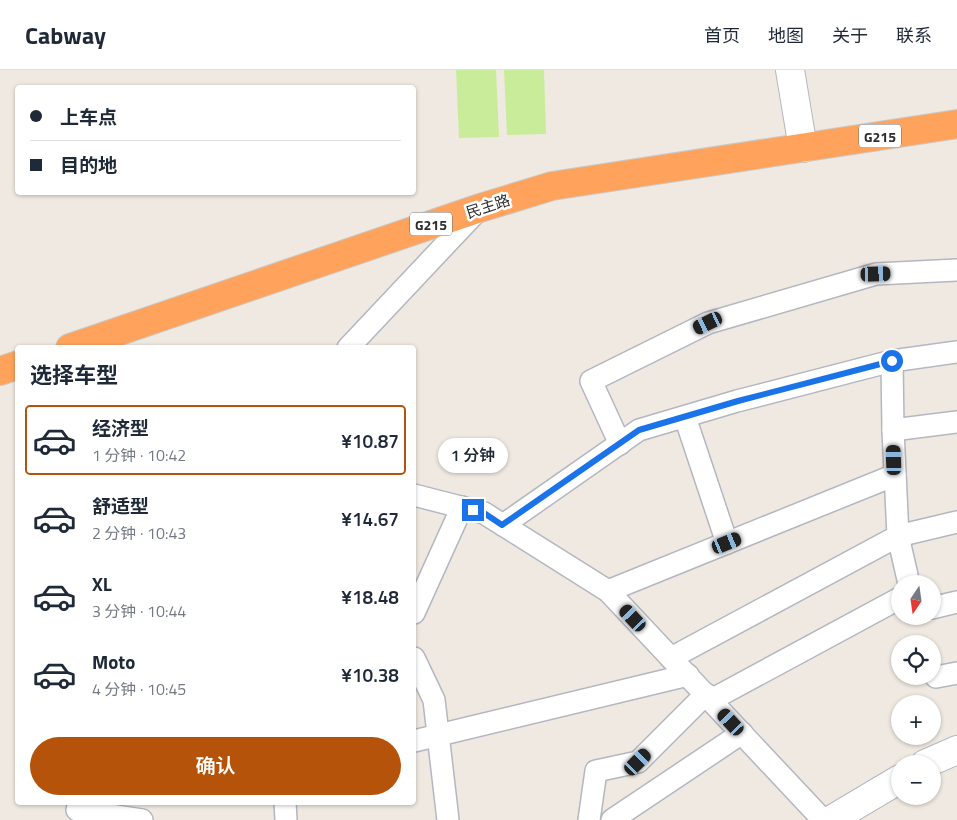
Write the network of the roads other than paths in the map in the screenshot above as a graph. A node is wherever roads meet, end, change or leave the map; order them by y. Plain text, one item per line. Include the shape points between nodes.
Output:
1 (790, 70) edge
2 (957, 124) edge
3 (803, 148) junction
4 (480, 208) junction
5 (957, 270) edge
6 (79, 345) edge
7 (351, 345) edge
8 (957, 352) edge
9 (892, 361) junction
10 (15, 367) edge
11 (0, 372) edge
12 (685, 417) junction
13 (957, 422) edge
14 (892, 430) junction
15 (620, 444) junction
16 (895, 475) junction
17 (416, 496) edge
18 (462, 508) junction
19 (957, 522) edge
20 (502, 525) junction
21 (898, 536) junction
22 (727, 543) junction
23 (907, 575) edge
24 (608, 591) junction
25 (957, 602) edge
26 (891, 603) edge
27 (941, 606) edge
28 (416, 609) edge
29 (671, 658) junction
30 (416, 662) edge
31 (957, 673) edge
32 (688, 675) junction
33 (941, 676) edge
34 (708, 697) junction
35 (742, 733) junction
36 (438, 736) junction
37 (416, 741) edge
38 (957, 750) edge
39 (941, 757) edge
40 (891, 783) edge
41 (286, 805) edge
42 (77, 811) edge
43 (142, 820) edge
44 (286, 820) edge
45 (448, 820) edge
46 (589, 820) edge
47 (612, 820) edge
48 (823, 820) edge
49 (831, 820) edge

1 - 3 street
2 - 3 highway, G215
3 - 4 highway, 民主路 / G215 via 552,186
4 - 6 highway, 民主路 / G215
4 - 7 street
5 - 15 street via 876,274 708,323 591,381
8 - 9 street
9 - 12 street
9 - 14 street
10 - 11 highway
12 - 15 street via 639,430
12 - 22 street
13 - 14 street
14 - 16 street
15 - 20 street
16 - 21 street
16 - 22 street
17 - 18 street
18 - 20 street via 484,513
18 - 28 street
19 - 21 street
20 - 24 street
21 - 23 street
21 - 29 street
22 - 24 street
24 - 29 street
25 - 27 street
26 - 34 street
29 - 32 street
30 - 36 street via 434,700
31 - 33 street
32 - 34 street
32 - 36 street
34 - 35 street
34 - 46 street via 638,762 596,771
35 - 47 street
35 - 48 street
36 - 37 street
36 - 45 street
38 - 39 street
40 - 49 street
41 - 44 street
42 - 43 street

